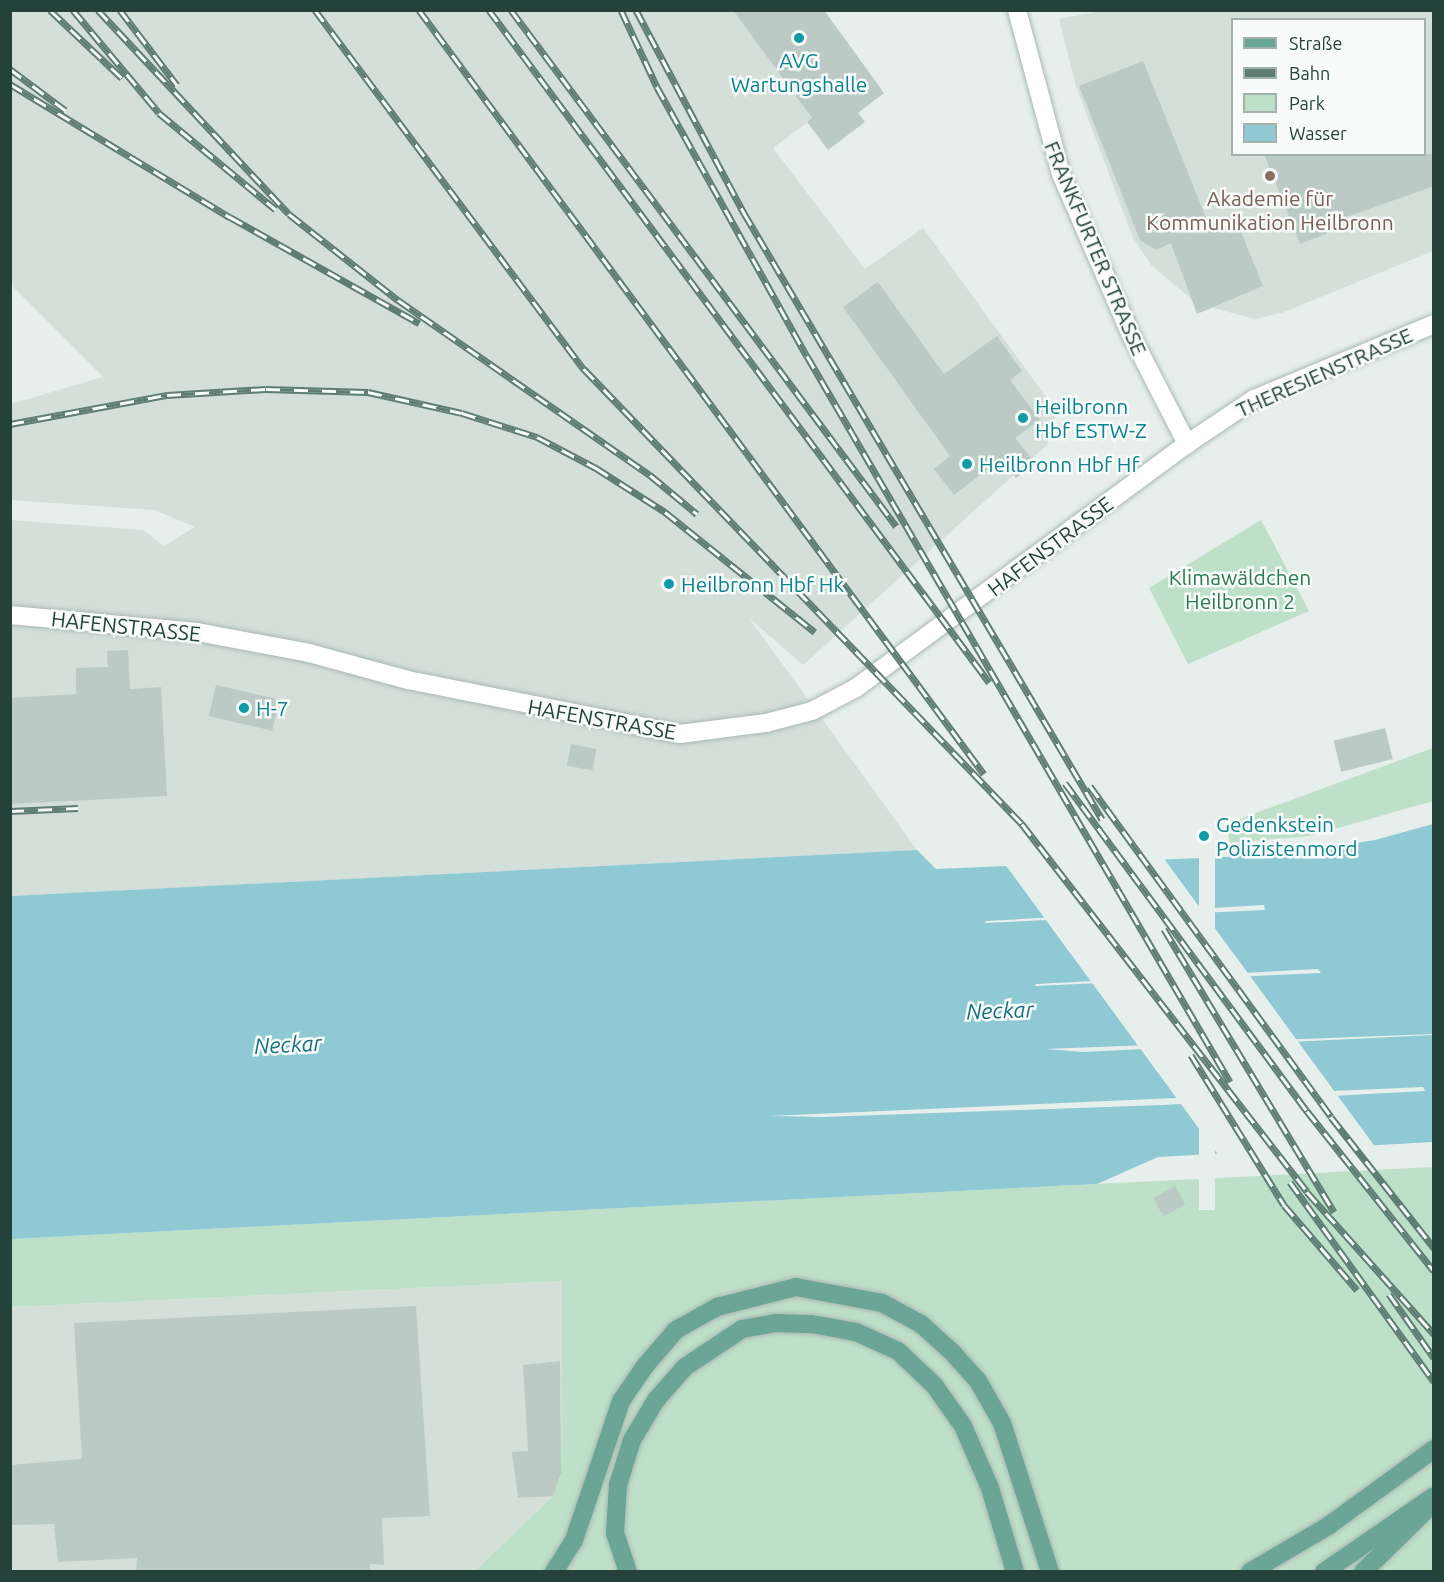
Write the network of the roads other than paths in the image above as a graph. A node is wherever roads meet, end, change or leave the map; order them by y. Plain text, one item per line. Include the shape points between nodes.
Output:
1 (1017, 10) edge
2 (1434, 324) edge
3 (1186, 444) junction
4 (10, 615) edge
5 (1434, 1449) edge
6 (1434, 1496) edge
7 (1434, 1503) edge
8 (554, 1572) edge
9 (628, 1572) edge
10 (1015, 1572) edge
11 (1050, 1572) edge
12 (1250, 1572) edge
13 (1324, 1572) edge
14 (1363, 1572) edge

1 - 3 main road, FRANKFURTER STRASSE via 1061,174 1131,335
2 - 3 main road, THERESIENSTRASSE via 1254,399
3 - 4 main road, HAFENSTRASSE via 856,688 812,711 718,732 680,734 606,722 397,678 309,653 197,632
5 - 12 main road via 1328,1526
6 - 13 main road
7 - 14 main road
8 - 11 main road via 574,1540 621,1401 645,1366 676,1330 717,1307 796,1287 839,1292 882,1304 921,1324 978,1381 1002,1423
9 - 10 main road via 615,1533 618,1485 632,1440 656,1400 686,1367 742,1329 777,1323 856,1332 898,1351 934,1385 972,1447 990,1488

